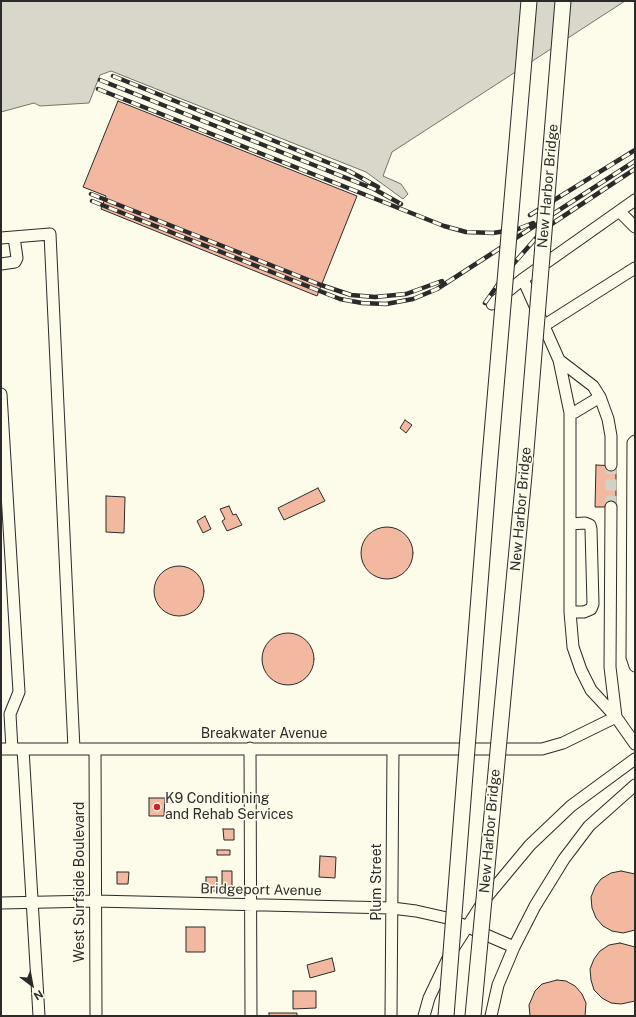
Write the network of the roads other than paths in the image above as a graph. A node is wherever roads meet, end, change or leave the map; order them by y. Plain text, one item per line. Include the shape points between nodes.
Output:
1 (529, 1) edge
2 (564, 1) edge
3 (635, 200) edge
4 (620, 212) junction
5 (635, 228) edge
6 (14, 237) junction
7 (1, 238) edge
8 (1, 264) edge
9 (635, 268) edge
10 (523, 279) junction
11 (492, 304) dead end
12 (545, 325) junction
13 (559, 360) junction
14 (1, 394) edge
15 (600, 397) junction
16 (570, 413) junction
17 (635, 441) edge
18 (611, 465) tunnel mouth
19 (4, 494) edge
20 (611, 507) tunnel mouth
21 (570, 524) junction
22 (570, 612) junction
23 (635, 666) edge
24 (616, 717) junction
25 (635, 744) edge
26 (250, 748) junction
27 (6, 749) edge
28 (23, 749) junction
29 (74, 749) junction
30 (95, 749) junction
31 (393, 749) junction
32 (635, 759) edge
33 (635, 785) edge
34 (95, 901) junction
35 (32, 902) junction
36 (1, 903) edge
37 (250, 904) junction
38 (392, 908) junction
39 (468, 927) junction
40 (514, 947) junction
41 (39, 1016) edge
42 (96, 1016) edge
43 (251, 1016) edge
44 (391, 1016) edge
45 (424, 1016) edge
46 (446, 1016) edge
47 (473, 1016) edge
48 (491, 1016) edge

1 - 46 highway, bridge
2 - 47 highway, New Harbor Bridge, bridge via 524,476
3 - 4 street
4 - 5 street
4 - 10 street
6 - 7 street
6 - 8 street via 17,258 15,262
6 - 29 street via 50,234
9 - 12 street
10 - 11 street
10 - 12 street
12 - 13 street
13 - 15 street via 593,386
13 - 16 street
14 - 19 street
15 - 16 street
15 - 18 street via 608,419
16 - 21 street
17 - 23 street via 632,657
19 - 27 street via 19,692 10,714
20 - 24 street via 610,668
21 - 22 street
21 - 22 street via 590,525 593,604 584,612
22 - 24 street via 573,647 581,670 591,690
24 - 25 street
24 - 31 street, Breakwater Avenue via 549,748
26 - 30 street, Breakwater Avenue
26 - 31 street, Breakwater Avenue
26 - 37 street
27 - 28 street, Breakwater Avenue
28 - 29 street, Breakwater Avenue
28 - 35 street
29 - 30 street, Breakwater Avenue
30 - 34 street, West Surfside Boulevard
31 - 38 street, Plum Street
32 - 39 street via 571,806 530,845 485,899
33 - 40 street via 589,826 564,859
34 - 35 street, Bridgeport Avenue
34 - 37 street, Bridgeport Avenue
34 - 42 street, West Surfside Boulevard
35 - 36 street, Bridgeport Avenue
35 - 41 street
37 - 38 street, Bridgeport Avenue
37 - 43 street
38 - 39 street, Bridgeport Avenue via 416,910 447,918
38 - 44 street, Plum Street
39 - 40 street, Bridgeport Avenue
39 - 45 street via 451,952 429,998
40 - 48 street via 498,985

